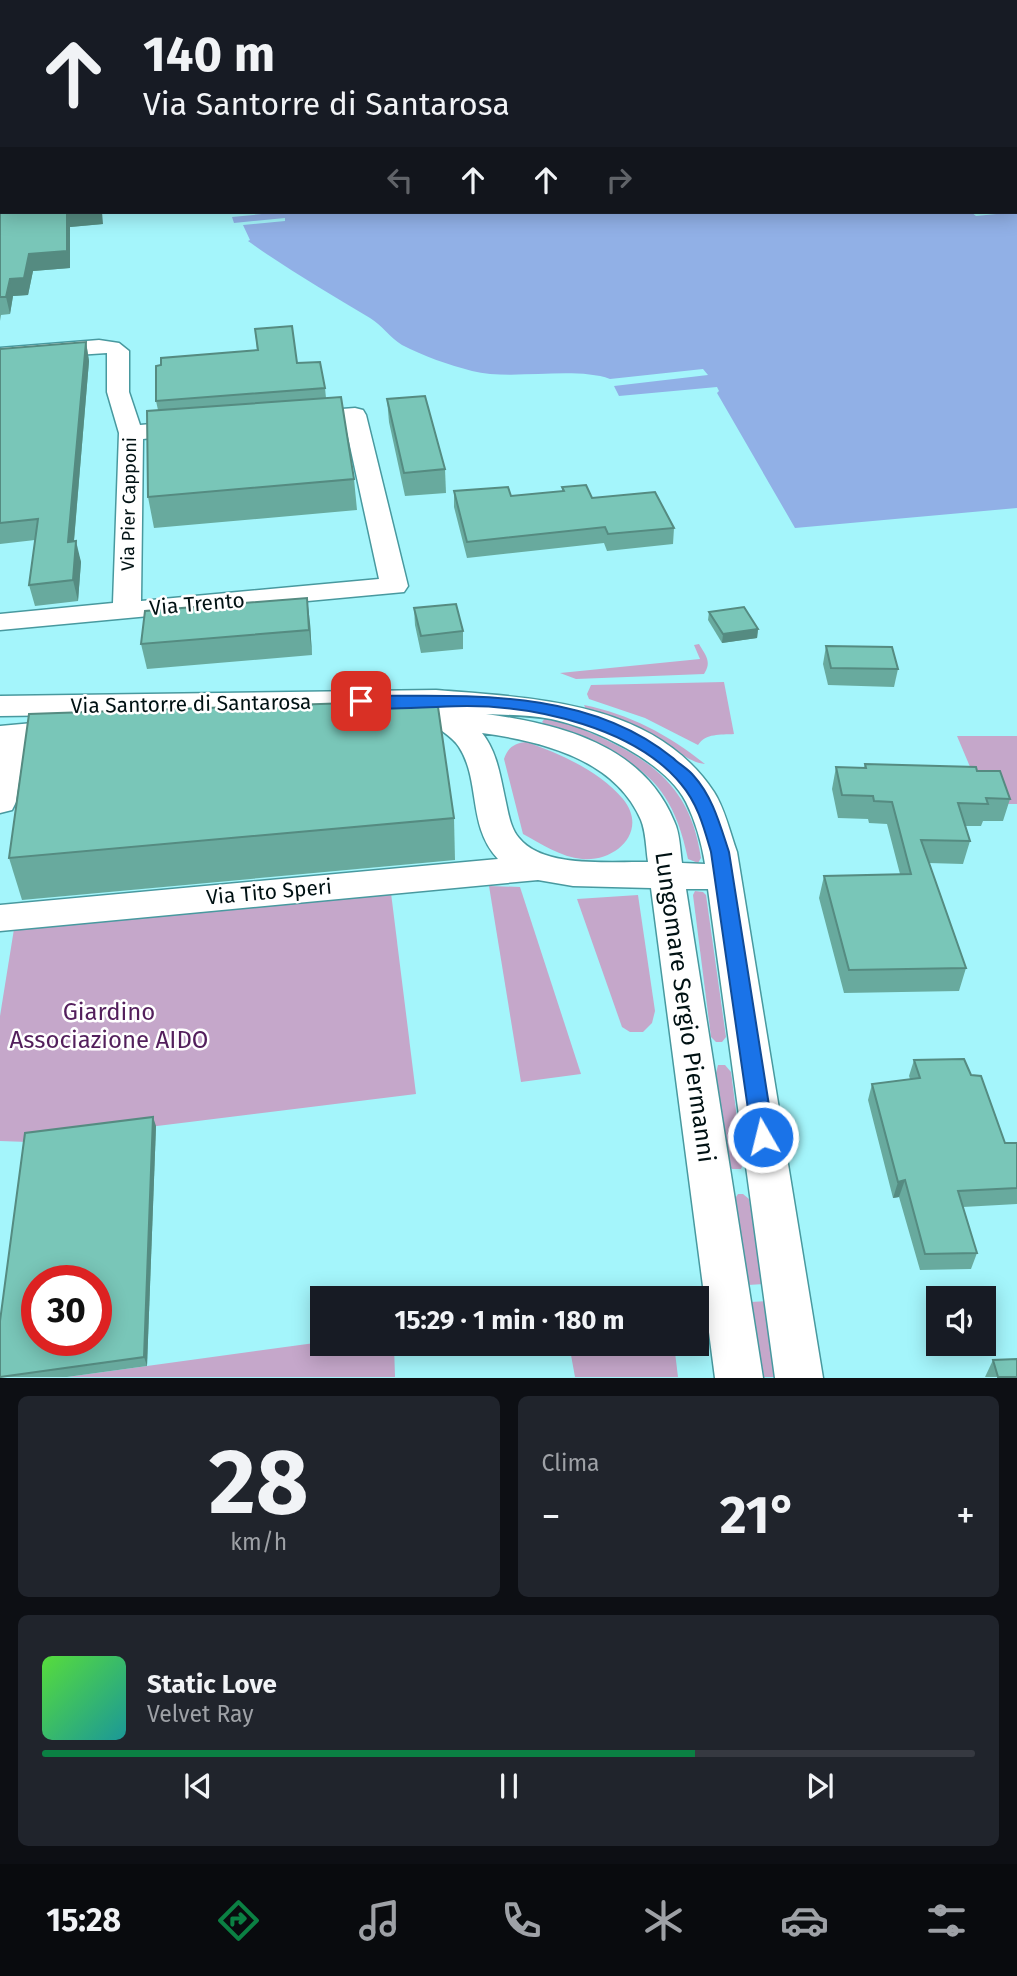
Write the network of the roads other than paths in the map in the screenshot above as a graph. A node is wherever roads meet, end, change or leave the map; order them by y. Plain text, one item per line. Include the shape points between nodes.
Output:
1 (0, 354) edge
2 (273, 421) edge
3 (204, 427) edge
4 (131, 433) junction
5 (127, 611) junction
6 (6, 625) edge
7 (0, 706) edge
8 (442, 710) junction
9 (514, 715) junction
10 (17, 726) edge
11 (0, 802) edge
12 (538, 867) junction
13 (666, 876) junction
14 (724, 877) junction
15 (0, 918) edge
16 (739, 1377) edge
17 (799, 1377) edge

1 - 4 street, Via Pier Capponi via 115,348 119,354 118,392
2 - 5 street, Via Trento via 355,415 394,586
3 - 4 street
4 - 5 street, Via Pier Capponi
5 - 6 street, Via Trento
7 - 10 street, Via Santorre di Santarosa
8 - 9 street, Via Santorre di Santarosa
8 - 10 street, Via Santorre di Santarosa via 62,719
8 - 12 street, Via Tito Speri via 475,744 499,835 513,853
9 - 13 street, Lungomare Sergio Piermanni via 590,753 640,789 659,823
9 - 14 street via 548,709 602,725 639,742 677,769 701,797 716,834
10 - 11 street
12 - 13 street, Via Tito Speri via 573,873
12 - 15 street, Via Tito Speri
13 - 14 street, Via Tito Speri
13 - 16 street, Lungomare Sergio Piermanni
14 - 17 street

